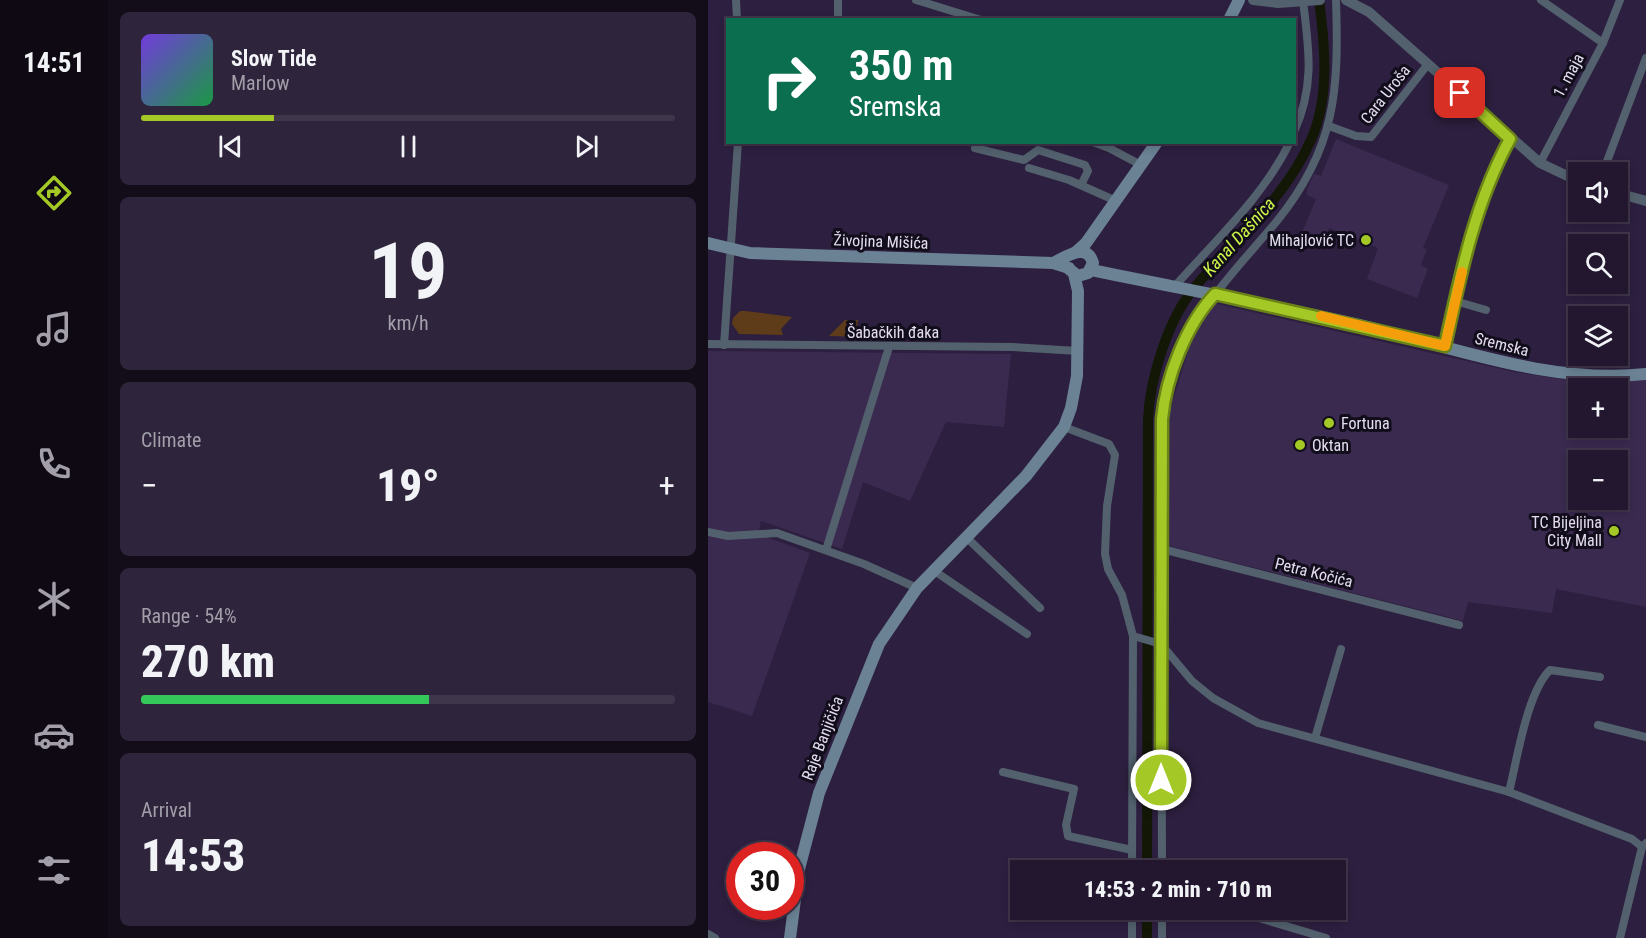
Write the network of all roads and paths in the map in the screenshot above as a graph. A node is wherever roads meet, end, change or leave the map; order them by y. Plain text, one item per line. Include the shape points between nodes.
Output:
1 (736, 0) edge
2 (838, 0) edge
3 (916, 0) edge
4 (1239, 0) edge
5 (1253, 0) edge
6 (1320, 0) edge
7 (1336, 0) edge
8 (1346, 0) edge
9 (1541, 0) edge
10 (1620, 0) edge
11 (1304, 1) edge
12 (737, 18) edge
13 (838, 18) edge
14 (974, 18) edge
15 (1230, 18) edge
16 (1603, 43) junction
17 (1646, 58) edge
18 (1428, 64) junction
19 (1329, 126) junction
20 (1296, 127) edge
21 (1510, 139) junction
22 (738, 144) edge
23 (1099, 144) edge
24 (1156, 144) edge
25 (1289, 144) edge
26 (975, 148) dead end
27 (1607, 162) edge
28 (1540, 164) junction
29 (1141, 165) junction
30 (1029, 168) dead end
31 (1568, 177) edge
32 (1082, 185) junction
33 (1628, 196) edge
34 (1114, 200) junction
35 (1646, 201) edge
36 (708, 243) edge
37 (1086, 243) junction
38 (730, 249) junction
39 (1074, 253) junction
40 (1053, 263) junction
41 (1090, 265) junction
42 (1071, 271) junction
43 (1179, 286) junction
44 (1078, 291) junction
45 (1215, 294) junction
46 (1455, 301) junction
47 (1486, 310) dead end
48 (708, 344) edge
49 (724, 345) junction
50 (1445, 346) junction
51 (888, 347) junction
52 (1078, 351) junction
53 (1646, 374) edge
54 (1064, 427) junction
55 (708, 532) edge
56 (966, 537) junction
57 (1162, 549) junction
58 (826, 550) junction
59 (933, 570) junction
60 (917, 588) junction
61 (1040, 608) dead end
62 (1459, 625) dead end
63 (1027, 634) dead end
64 (1136, 637) junction
65 (1158, 644) junction
66 (1341, 648) dead end
67 (1600, 677) dead end
68 (1598, 725) dead end
69 (1646, 737) edge
70 (1315, 738) junction
71 (1004, 772) dead end
72 (1509, 792) junction
73 (1644, 845) edge
74 (1132, 850) junction
75 (1132, 860) edge
76 (1162, 860) edge
77 (1132, 920) edge
78 (1162, 920) edge
79 (1266, 920) edge
80 (708, 934) edge
81 (715, 938) edge
82 (790, 938) edge
83 (1132, 938) edge
84 (1162, 938) edge
85 (1326, 938) edge
86 (1620, 938) edge

1 - 12 street
2 - 13 street
3 - 14 street
4 - 15 main road
5 - 11 street
6 - 11 street
7 - 19 street via 1338,72
8 - 18 street, Cara Uroša via 1369,12
9 - 16 street
10 - 16 street, 1. maja
11 - 20 street via 1310,57 1308,98
16 - 28 street, 1. maja
17 - 27 street
18 - 19 street, Cara Uroša via 1371,137
18 - 21 street, Cara Uroša
19 - 45 street via 1305,182
21 - 28 street, Cara Uroša
21 - 46 street via 1482,202
22 - 38 street
23 - 29 street
24 - 29 main road
25 - 43 street via 1278,167
26 - 32 street via 1024,160 1038,150 1085,165 1088,171
28 - 31 street, Cara Uroša
29 - 34 main road
30 - 32 street
32 - 34 street
33 - 35 street
34 - 37 main road
36 - 38 main road, Živojina Mišića
37 - 39 main road
37 - 41 main road
38 - 40 main road, Živojina Mišića via 750,253
38 - 49 street
39 - 40 main road
39 - 41 main road via 1084,252
39 - 42 main road via 1068,260
40 - 42 main road
41 - 42 main road via 1082,276
41 - 43 main road, Sremska via 1106,273
41 - 44 main road
42 - 44 main road, Raje Banjičića
43 - 45 main road, Sremska
44 - 52 main road, Raje Banjičića
45 - 50 main road, Sremska
45 - 57 street via 1188,335 1164,405
46 - 47 street
46 - 50 street
48 - 49 street, Šabačkih đaka
49 - 51 street, Šabačkih đaka
50 - 53 main road, Sremska via 1528,368 1599,375
51 - 52 street, Šabačkih đaka
51 - 58 street
52 - 54 main road, Raje Banjičića via 1075,393
54 - 56 main road, Raje Banjičića via 1026,476
54 - 64 street via 1109,444 1115,455 1105,554
55 - 58 street via 728,536 777,532
56 - 59 main road, Raje Banjičića
56 - 61 street
57 - 62 street, Petra Kočića
57 - 65 street
58 - 60 street
59 - 60 main road, Raje Banjičića
59 - 63 street
60 - 82 main road, Raje Banjičića via 879,644 829,765 805,841
64 - 65 street
64 - 74 street
65 - 70 street via 1192,681 1235,712 1258,723
65 - 76 street
66 - 70 street
67 - 72 street via 1550,670 1544,676 1533,701
68 - 69 street
70 - 72 street
71 - 74 street via 1074,789 1065,832 1068,836
72 - 73 street
73 - 86 street
74 - 75 street
77 - 83 street
78 - 84 street
79 - 85 street
80 - 81 street

